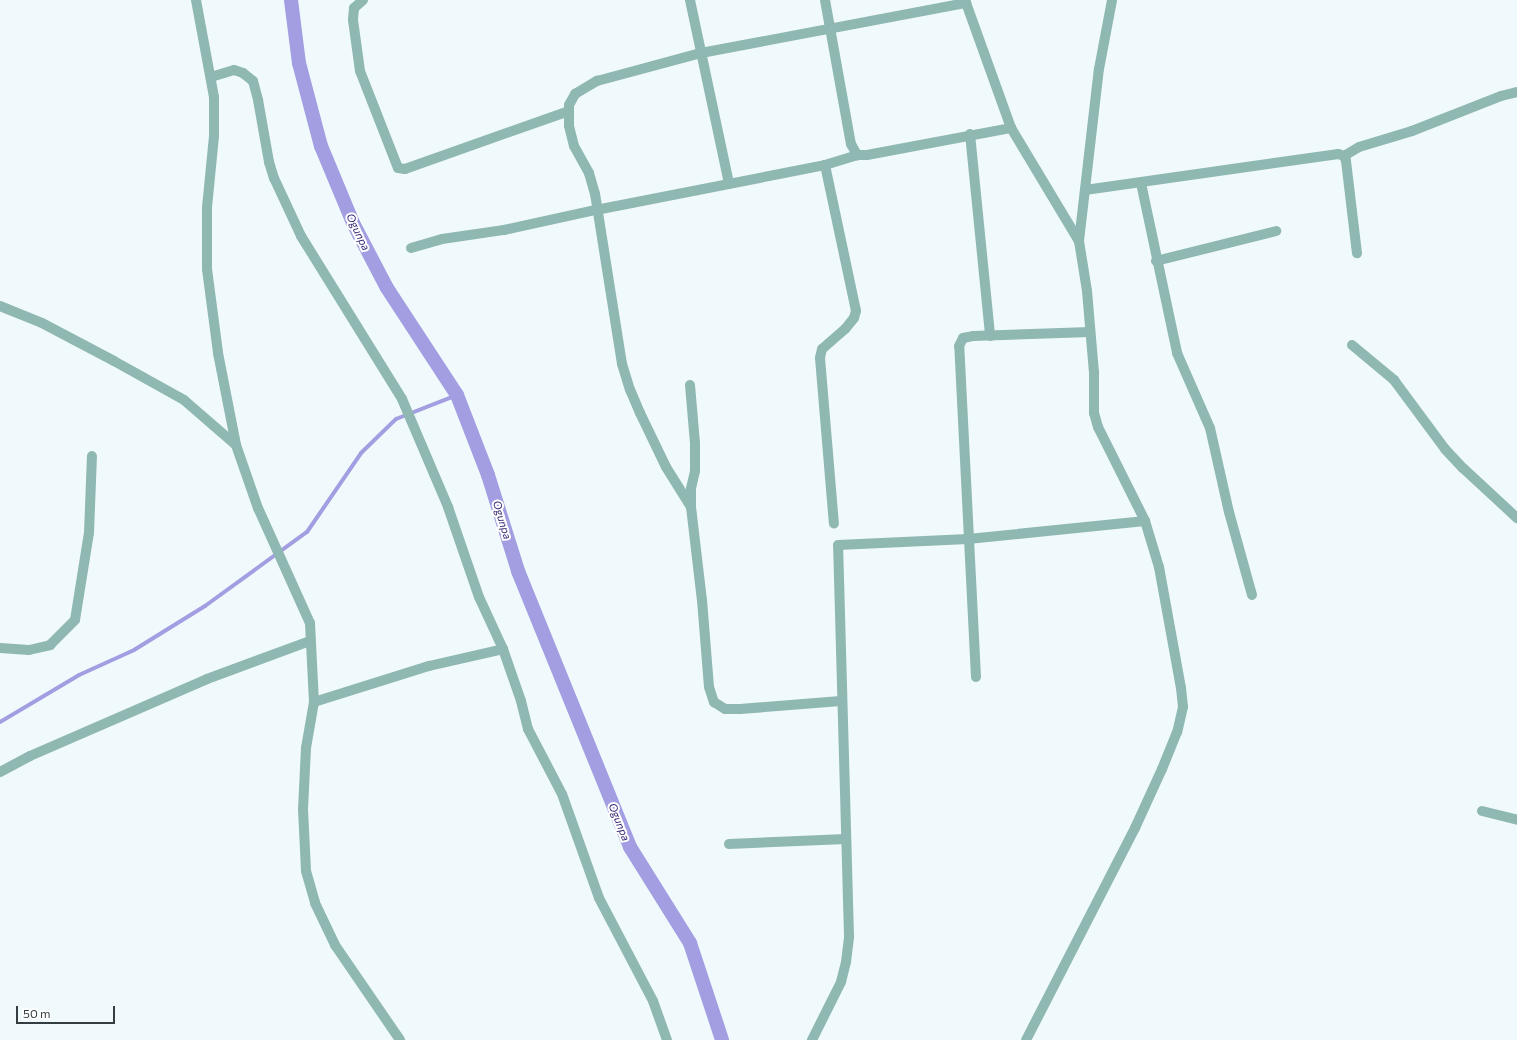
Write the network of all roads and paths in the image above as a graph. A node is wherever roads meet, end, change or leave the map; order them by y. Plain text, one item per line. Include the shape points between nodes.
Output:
1 (196, 0) edge
2 (363, 0) edge
3 (690, 0) edge
4 (825, 0) edge
5 (1112, 0) edge
6 (965, 1) edge
7 (831, 28) junction
8 (701, 53) junction
9 (211, 77) junction
10 (1517, 92) edge
11 (569, 111) junction
12 (1011, 128) junction
13 (970, 134) junction
14 (857, 155) junction
15 (1344, 156) junction
16 (825, 165) junction
17 (1141, 183) junction
18 (729, 184) junction
19 (1085, 190) junction
20 (596, 210) junction
21 (1276, 231) dead end
22 (1079, 241) junction
23 (412, 248) dead end
24 (1358, 253) dead end
25 (1156, 261) junction
26 (0, 306) edge
27 (1090, 332) junction
28 (990, 336) junction
29 (1352, 345) dead end
30 (690, 385) dead end
31 (236, 445) junction
32 (92, 456) dead end
33 (691, 507) junction
34 (1517, 518) edge
35 (1145, 521) junction
36 (834, 523) dead end
37 (968, 539) junction
38 (1252, 595) dead end
39 (310, 641) junction
40 (0, 648) edge
41 (503, 649) junction
42 (976, 677) dead end
43 (841, 701) junction
44 (314, 702) junction
45 (0, 772) edge
46 (1482, 811) dead end
47 (1517, 820) edge
48 (846, 839) junction
49 (729, 844) dead end
50 (400, 1040) edge
51 (667, 1040) edge
52 (812, 1040) edge
53 (1026, 1040) edge

1 - 9 street
2 - 11 street via 354,8 353,20 360,71 398,168 405,169
3 - 8 street
4 - 7 street
5 - 19 street via 1099,69
6 - 7 street
6 - 12 street
7 - 8 street
7 - 14 street via 851,144
8 - 11 street via 597,81 575,94
8 - 18 street
9 - 31 street via 214,136 207,208 207,269 218,353
9 - 41 street via 234,70 253,81 274,178 301,236 402,399 448,507 479,597
10 - 15 street via 1412,131 1359,147
11 - 20 street via 569,126 574,146 589,173
12 - 13 street
12 - 22 street
13 - 14 street
13 - 28 street
14 - 16 street
15 - 17 street via 1338,154
15 - 24 street
16 - 18 street
16 - 36 street via 856,311 846,329 822,349 820,358
17 - 19 street
17 - 25 street
18 - 20 street
19 - 22 street
20 - 23 street via 504,230 442,239
20 - 33 street via 622,364 630,390 666,466
21 - 25 street
22 - 27 street via 1088,291
25 - 38 street via 1177,353 1210,428 1229,512
26 - 31 street via 42,323 184,400
27 - 28 street
27 - 35 street via 1094,372 1094,413 1098,427
28 - 37 street via 963,338 959,346
29 - 34 street via 1394,380 1445,450
30 - 33 street via 695,450
31 - 39 street via 258,508 310,623
32 - 40 street via 89,533 75,620 50,645 29,650
33 - 43 street via 709,687 714,702 725,709 740,709
35 - 37 street
35 - 53 street via 1159,567 1183,707 1177,732 1135,828
37 - 42 street
37 - 43 street via 838,545
39 - 44 street
39 - 45 street via 207,678 30,756
41 - 44 street via 429,666
41 - 51 street via 528,729 562,794 599,898 653,1001
43 - 48 street
44 - 50 street via 306,748 306,871 316,903 335,945
46 - 47 street
48 - 49 street
48 - 52 street via 849,936 846,962 841,982

